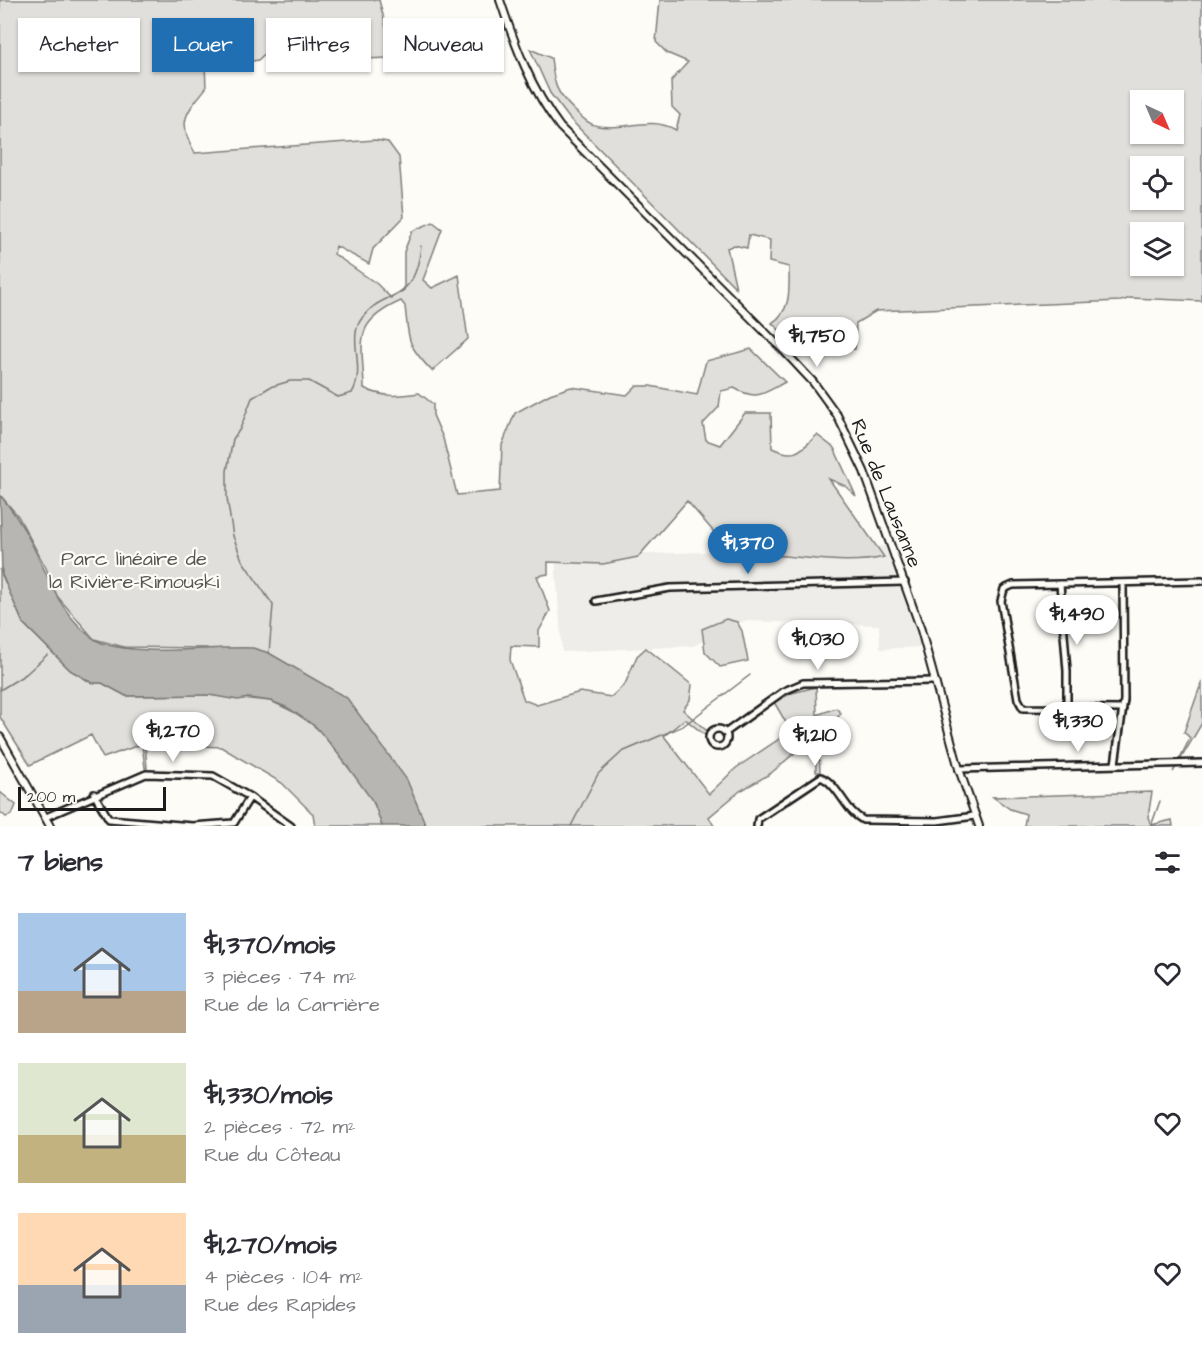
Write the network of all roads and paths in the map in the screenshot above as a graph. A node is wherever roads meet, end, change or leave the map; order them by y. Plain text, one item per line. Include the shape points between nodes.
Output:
1 (500, 0) edge
2 (1202, 581) edge
3 (905, 582) junction
4 (1123, 583) junction
5 (1060, 584) junction
6 (596, 601) dead end
7 (933, 681) junction
8 (1067, 708) junction
9 (1123, 709) junction
10 (725, 732) dead end
11 (0, 737) edge
12 (1202, 763) edge
13 (1115, 764) junction
14 (959, 769) junction
15 (94, 794) junction
16 (250, 796) junction
17 (975, 816) junction
18 (46, 817) junction
19 (891, 824) edge
20 (50, 826) edge
21 (291, 826) edge
22 (757, 826) edge
23 (979, 826) edge

1 - 3 street, Rue de Lausanne via 534,87 561,127 785,352 837,415 864,471
2 - 4 street
3 - 6 street via 670,588
3 - 7 street, Rue de Lausanne
4 - 5 street
4 - 9 street
5 - 8 street
5 - 8 street via 1007,586 1001,601 1019,705 1027,709
7 - 10 street via 803,683 784,691
7 - 14 street, Rue de Lausanne
8 - 9 street
9 - 13 street
11 - 18 street
12 - 13 street
13 - 14 street
14 - 17 street, Rue de Lausanne
15 - 16 street via 146,774 213,776
15 - 16 street via 109,819 192,826 234,823
15 - 18 street
16 - 21 street
17 - 19 street
17 - 23 street, Rue de Lausanne
18 - 20 street
19 - 22 street via 854,816 821,777 767,812 758,819

